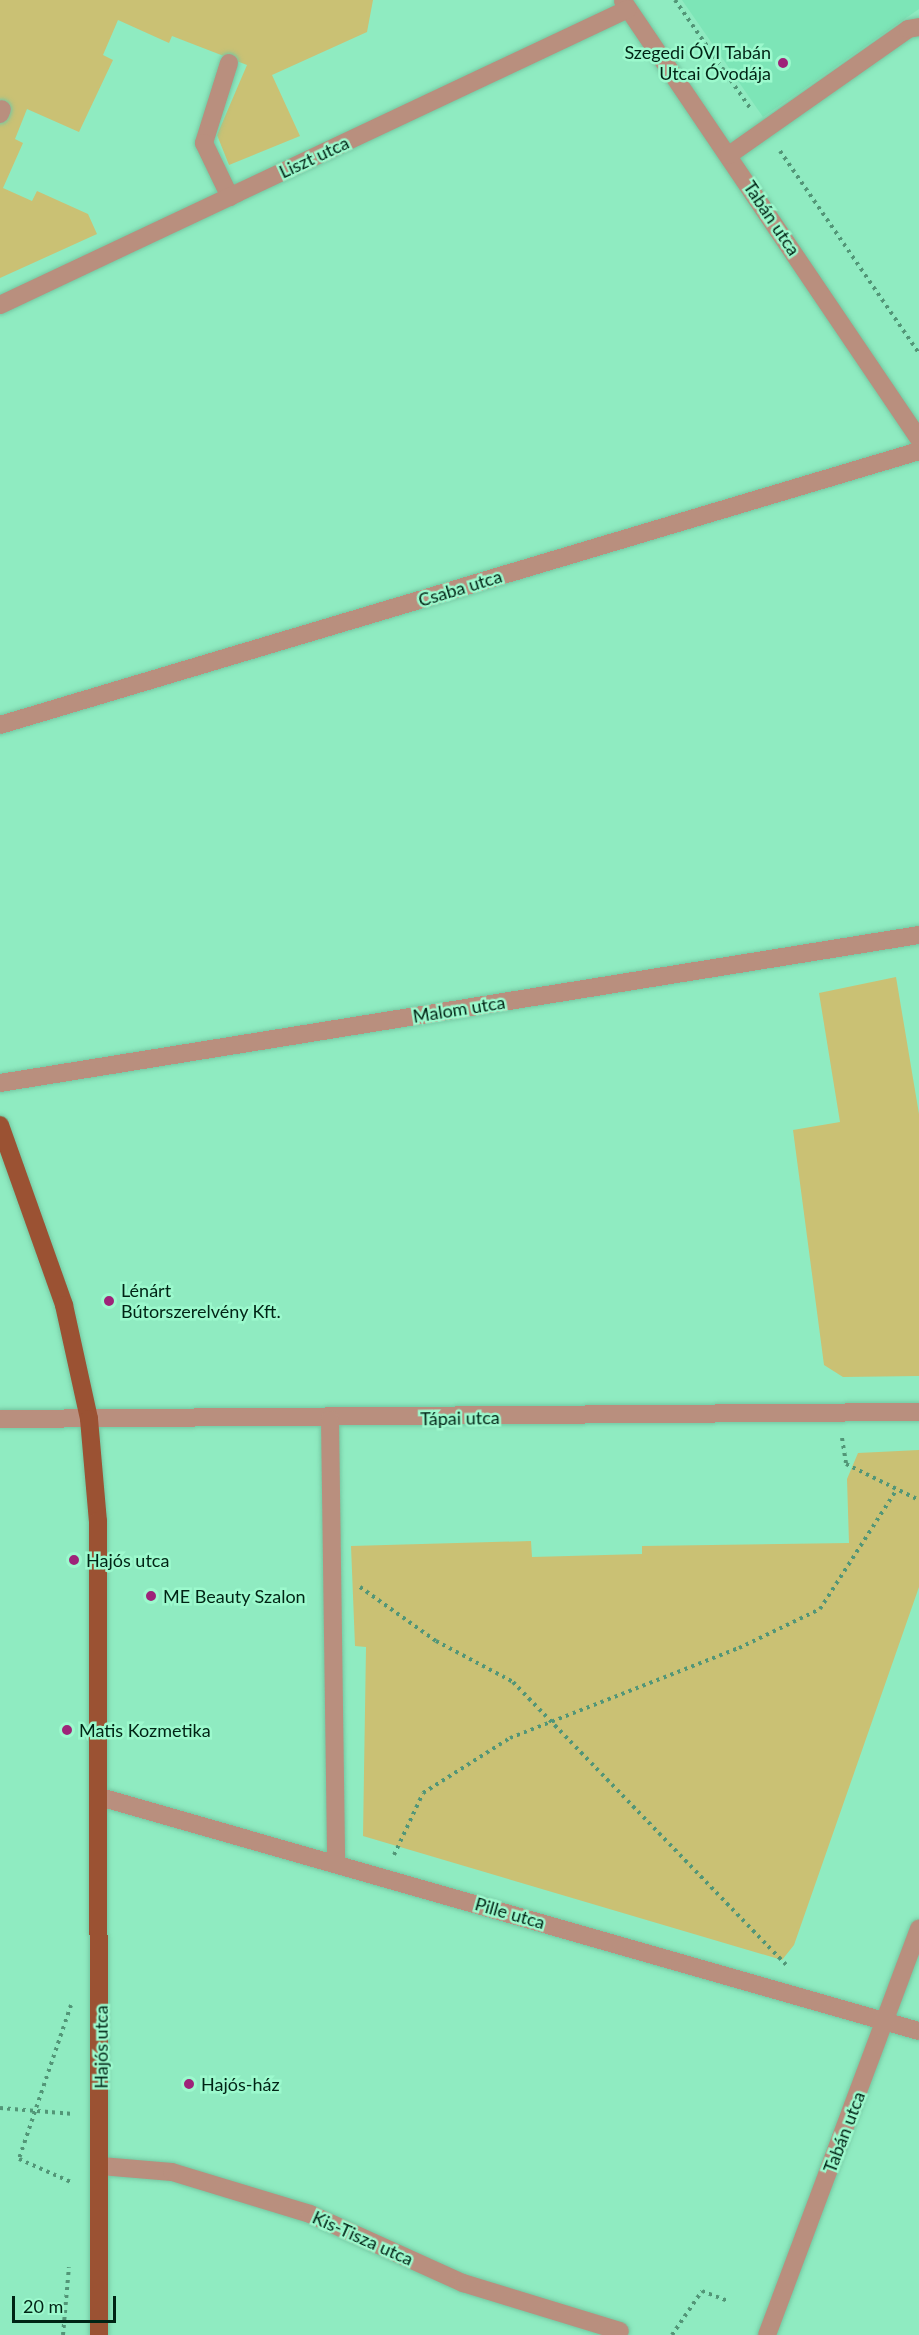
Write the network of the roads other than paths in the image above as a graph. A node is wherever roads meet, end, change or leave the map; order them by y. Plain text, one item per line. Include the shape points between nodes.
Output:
1 (625, 5) edge
2 (919, 27) edge
3 (229, 63) dead end
4 (729, 155) junction
5 (230, 197) junction
6 (3, 297) edge
7 (919, 439) edge
8 (919, 451) edge
9 (0, 725) edge
10 (919, 935) edge
11 (0, 1083) edge
12 (0, 1125) edge
13 (919, 1412) edge
14 (0, 1419) edge
15 (89, 1419) junction
16 (330, 1420) junction
17 (100, 1797) junction
18 (336, 1864) junction
19 (919, 1928) edge
20 (886, 2022) junction
21 (919, 2031) edge
22 (100, 2166) junction
23 (620, 2331) dead end
24 (99, 2335) edge
25 (767, 2335) edge

1 - 4 street, Tabán utca
1 - 5 street, Liszt utca
2 - 4 street via 908,28
3 - 5 street via 204,143
4 - 7 street, Tabán utca
5 - 6 street, Liszt utca
8 - 9 street, Csaba utca
10 - 11 street, Malom utca
12 - 15 main road, Hajós utca via 64,1305
13 - 16 street, Tápai utca
14 - 15 street, Tápai utca
15 - 16 street, Tápai utca
15 - 17 main road, Hajós utca via 98,1521
16 - 18 street
17 - 18 street, Pille utca
17 - 22 main road, Hajós utca
18 - 20 street, Pille utca
19 - 20 street, Tabán utca
20 - 21 street, Pille utca
20 - 25 street, Tabán utca
22 - 23 street, Kis-Tisza utca via 172,2172 310,2214 463,2283
22 - 24 main road, Hajós utca

